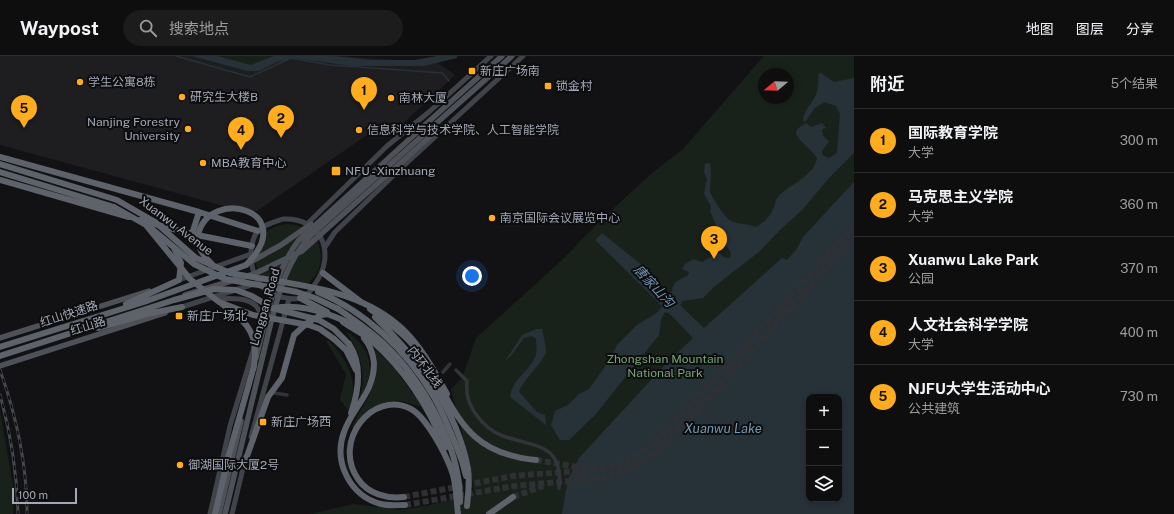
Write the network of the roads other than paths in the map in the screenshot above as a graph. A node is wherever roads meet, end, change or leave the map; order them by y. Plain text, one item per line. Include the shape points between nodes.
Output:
1 (491, 56) edge
2 (502, 56) edge
3 (512, 56) edge
4 (523, 56) edge
5 (429, 112) junction
6 (424, 122) joint
7 (442, 130) junction
8 (434, 133) joint
9 (0, 157) edge
10 (0, 164) edge
11 (0, 172) edge
12 (0, 180) edge
13 (199, 212) junction
14 (148, 224) junction
15 (306, 225) junction
16 (258, 231) junction
17 (192, 234) junction
18 (252, 246) junction
19 (325, 247) junction
20 (251, 254) junction
21 (246, 265) junction
22 (218, 268) junction
23 (323, 273) junction
24 (179, 280) junction
25 (259, 282) junction
26 (296, 284) junction
27 (160, 288) junction
28 (352, 294) junction
29 (271, 295) junction
30 (300, 298) junction
31 (211, 299) junction
32 (289, 299) junction
33 (174, 300) junction
34 (219, 302) junction
35 (182, 307) junction
36 (272, 308) junction
37 (334, 316) junction
38 (71, 325) junction
39 (260, 327) junction
40 (73, 333) junction
41 (359, 333) junction
42 (373, 335) junction
43 (0, 338) edge
44 (347, 347) junction
45 (0, 348) edge
46 (0, 356) edge
47 (450, 364) dead end
48 (0, 366) edge
49 (456, 370) dead end
50 (443, 372) dead end
51 (274, 393) dead end
52 (287, 395) dead end
53 (453, 410) junction
54 (349, 421) junction
55 (246, 460) junction
56 (536, 460) tunnel mouth
57 (452, 469) junction
58 (558, 488) dead end
59 (404, 497) tunnel mouth
60 (513, 497) tunnel mouth
61 (405, 505) tunnel mouth
62 (467, 506) junction
63 (210, 514) edge
64 (215, 514) edge
65 (219, 514) edge
66 (225, 514) edge
67 (232, 514) edge
68 (459, 514) edge
69 (467, 514) edge
70 (489, 514) edge

1 - 5 main road
2 - 65 main road, Longpan Road, bridge via 306,233 291,250 273,291
3 - 66 main road, Longpan Road, bridge via 310,237 291,261 280,286
4 - 7 main road
5 - 6 main road
5 - 15 main road via 387,146
6 - 21 main road, bridge via 324,214 281,245
7 - 8 main road
7 - 19 main road via 335,232
8 - 33 main road, bridge via 302,251 254,274 195,290
9 - 13 highway
10 - 22 highway, Xuanwu Avenue, bridge via 80,187 126,204 155,222 196,258
11 - 14 highway, bridge via 114,207
12 - 14 highway
13 - 16 highway
13 - 17 highway
14 - 17 highway
14 - 24 highway via 168,239 176,250 181,263
14 - 34 highway, bridge via 190,279
14 - 42 highway, Xuanwu Avenue, bridge via 182,255 209,272 237,283 308,295 338,309
15 - 16 main road via 293,219 283,219
15 - 19 main road via 318,233
16 - 18 main road
17 - 18 highway
18 - 20 main road
19 - 23 main road
20 - 24 main road
20 - 25 main road via 251,267
21 - 22 highway, bridge via 260,249 263,240 262,225 247,211 224,210 213,214 204,222 198,239 204,256
21 - 38 highway, 红山快速路, bridge
22 - 26 highway, Xuanwu Avenue, bridge via 241,275
23 - 28 highway
23 - 30 main road via 310,292
24 - 27 highway
25 - 29 main road
25 - 31 main road
26 - 53 highway, bridge via 364,303 388,317 410,336 446,391
26 - 62 highway, 内环北线, bridge via 344,304 394,344 410,363 432,394 462,461 466,475
27 - 38 highway via 147,296
27 - 43 main road, 红山路
28 - 53 highway via 401,333 412,345
28 - 62 highway via 409,351 446,408 460,439 469,471
29 - 32 main road
29 - 39 main road, Longpan Road
30 - 32 main road
30 - 37 highway
31 - 35 main road
31 - 39 main road via 249,301 256,305 259,311
32 - 55 main road, Longpan Road
33 - 36 highway, 红山快速路, bridge via 214,289 230,289 247,293
33 - 40 highway, 红山快速路
34 - 44 highway, bridge via 253,315 314,327
34 - 64 highway, bridge via 245,322 253,336 256,352
35 - 40 highway
35 - 48 main road, 红山路
36 - 37 highway, bridge via 314,310
36 - 44 highway, 红山快速路, bridge via 319,320 334,328
37 - 41 highway
37 - 42 highway, bridge
37 - 55 highway via 321,315 294,335 282,378 268,397
38 - 45 highway, 红山快速路
39 - 63 main road, Longpan Road via 230,426
40 - 46 highway, 红山快速路
41 - 54 highway via 370,347 374,372 368,390
41 - 57 highway via 372,340 414,387 445,446
42 - 68 highway, 内环北线 via 395,355 412,376 435,413 450,451 460,491
44 - 54 highway via 357,360 358,380 357,394
47 - 50 street
49 - 58 street via 467,381 466,394 486,427 502,436 536,445 553,455 557,460 560,477
51 - 52 street
53 - 56 highway via 473,436 487,447 510,457
54 - 61 highway via 340,448 348,480 371,500 390,505
55 - 67 main road, Longpan Road
57 - 59 highway via 427,424 416,412 402,406 378,408 360,422 351,437 348,453 351,467 361,484 372,492
57 - 68 highway
60 - 70 highway
62 - 69 highway, 内环北线

